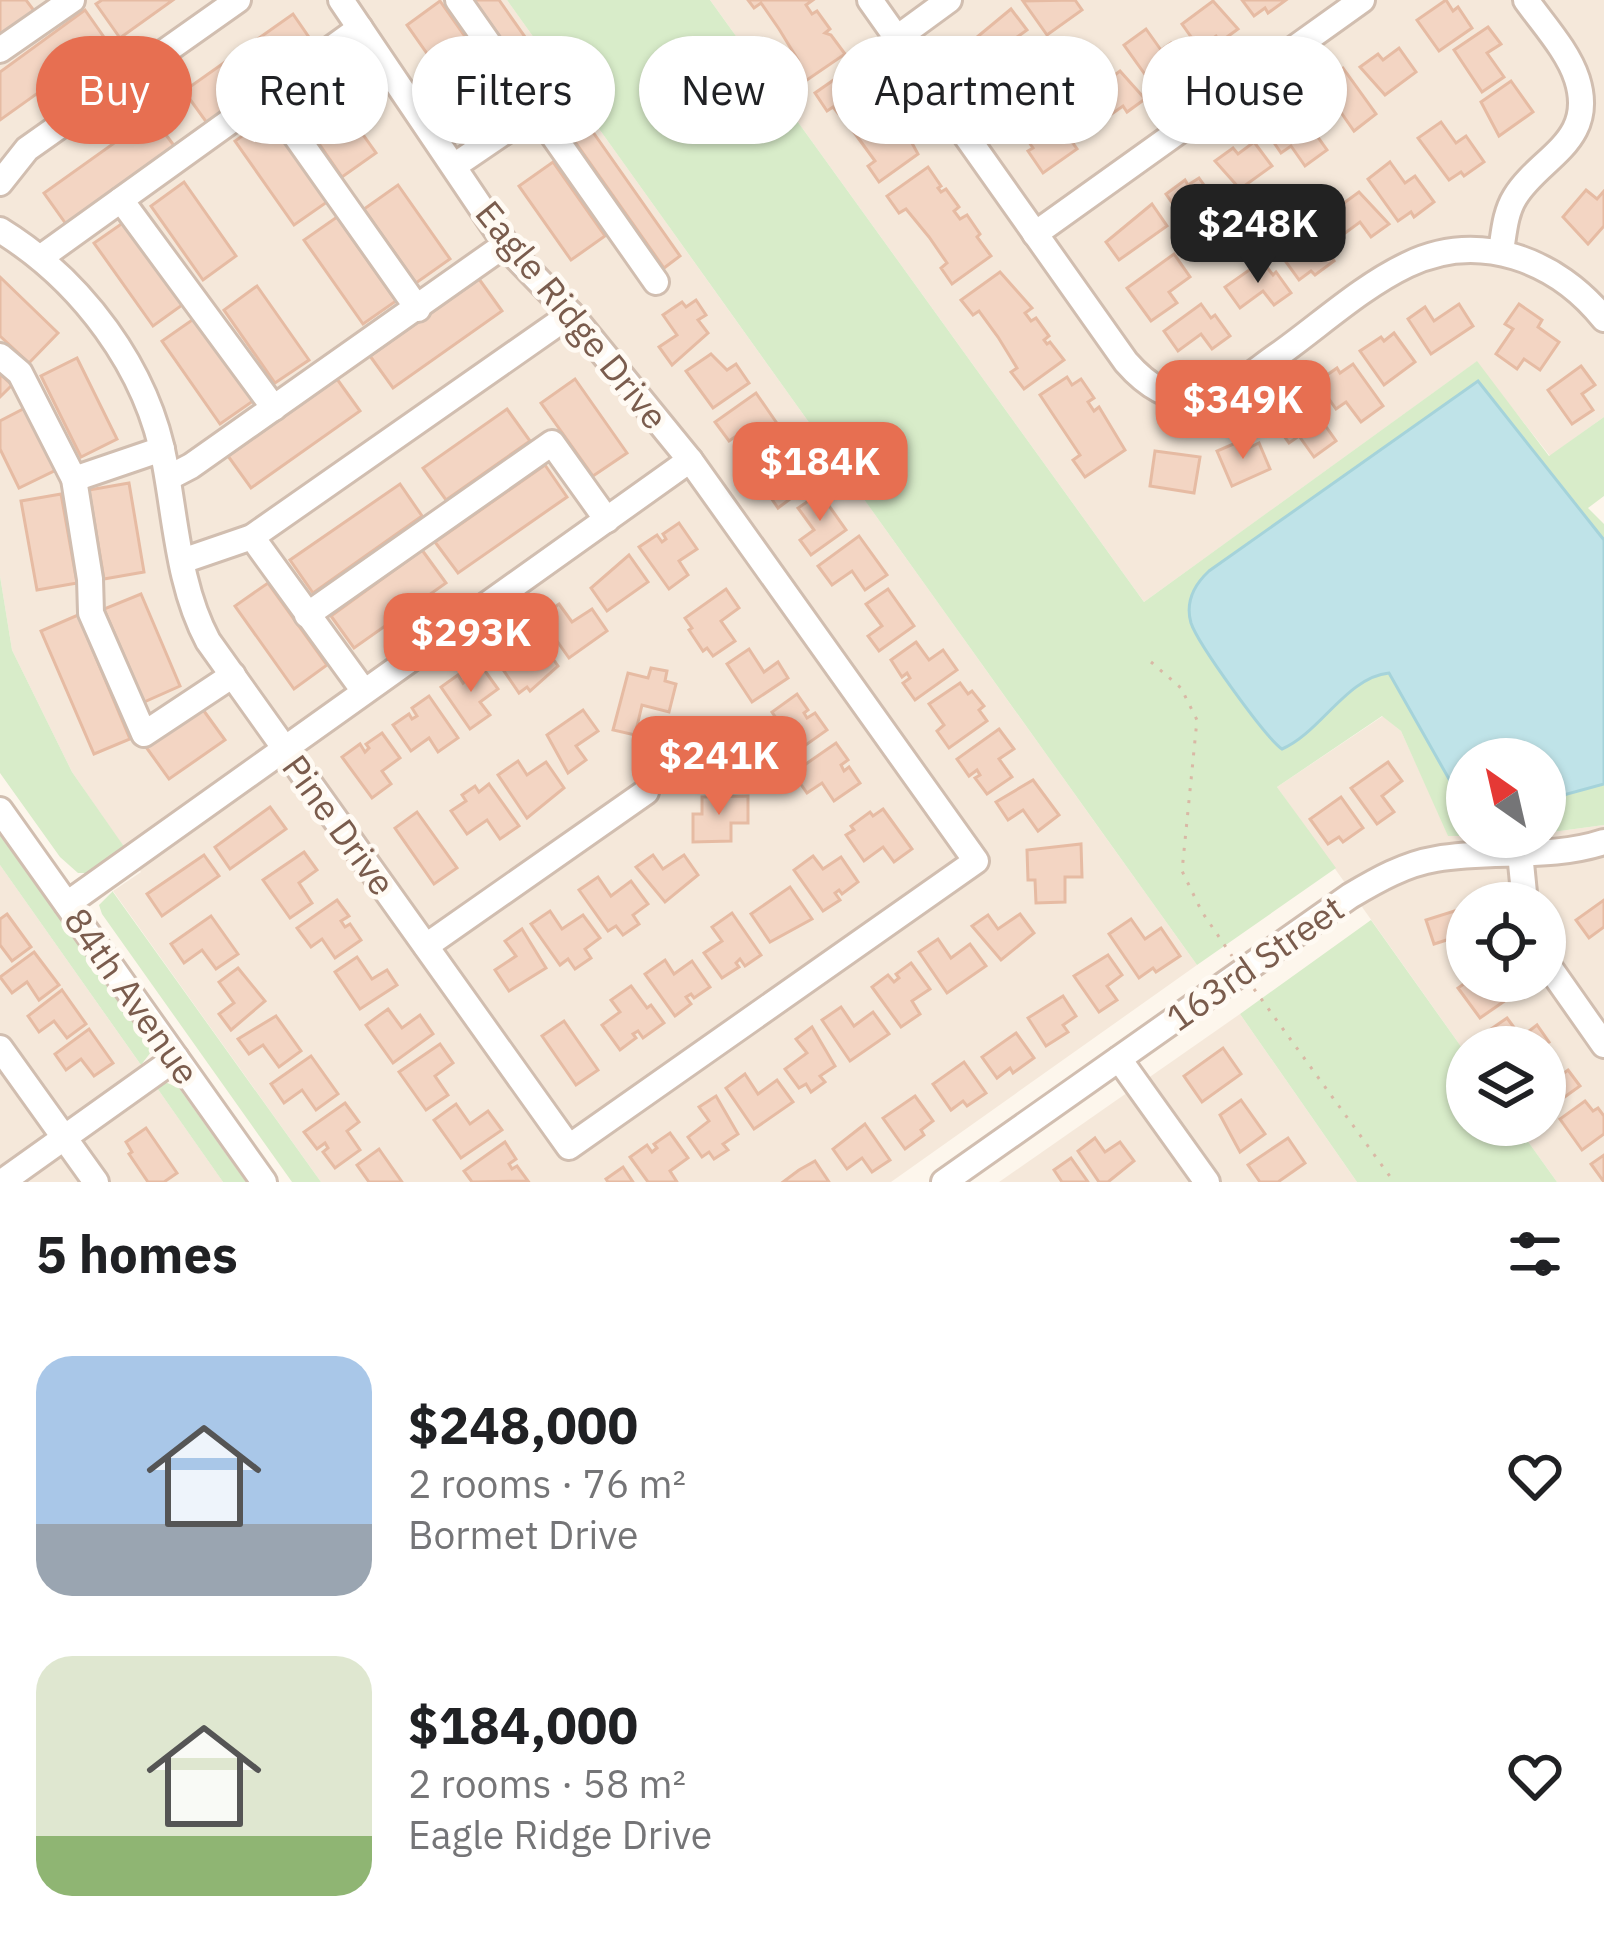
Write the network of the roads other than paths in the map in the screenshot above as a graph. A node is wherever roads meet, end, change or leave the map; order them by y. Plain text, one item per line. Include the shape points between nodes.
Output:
1 (72, 0) edge
2 (341, 0) edge
3 (458, 0) edge
4 (870, 0) edge
5 (949, 0) edge
6 (1362, 0) edge
7 (1526, 0) edge
8 (232, 2) edge
9 (360, 28) junction
10 (349, 36) edge
11 (483, 36) edge
12 (896, 36) edge
13 (900, 36) edge
14 (0, 50) edge
15 (216, 132) edge
16 (302, 144) edge
17 (486, 144) edge
18 (558, 144) edge
19 (972, 144) edge
20 (454, 166) junction
21 (0, 183) edge
22 (121, 200) junction
23 (0, 230) edge
24 (1035, 234) junction
25 (506, 244) junction
26 (1501, 251) junction
27 (40, 258) junction
28 (656, 282) dead end
29 (418, 308) junction
30 (571, 314) junction
31 (1604, 319) edge
32 (0, 356) edge
33 (274, 408) junction
34 (162, 449) junction
35 (690, 460) junction
36 (168, 478) junction
37 (74, 479) junction
38 (607, 520) junction
39 (252, 537) junction
40 (182, 561) junction
41 (307, 615) junction
42 (233, 675) junction
43 (363, 690) junction
44 (283, 747) junction
45 (646, 792) dead end
46 (0, 810) edge
47 (1604, 842) edge
48 (1566, 850) edge
49 (1452, 858) edge
50 (67, 904) junction
51 (426, 946) junction
52 (1566, 991) edge
53 (1604, 1045) edge
54 (0, 1048) edge
55 (176, 1058) junction
56 (1119, 1059) junction
57 (64, 1138) junction
58 (569, 1147) joint
59 (952, 1180) edge
60 (2, 1182) edge
61 (96, 1182) edge
62 (264, 1182) edge
63 (1207, 1182) edge

1 - 14 street
2 - 9 street, Eagle Ridge Drive
3 - 11 street
4 - 12 street
5 - 13 street
6 - 24 street
7 - 26 street via 1573,69 1579,108 1567,146 1512,201
8 - 21 street via 27,148
9 - 10 street
9 - 20 street, Eagle Ridge Drive
15 - 22 street
16 - 29 street
17 - 20 street
18 - 28 street
19 - 24 street
20 - 25 street, Eagle Ridge Drive
22 - 27 street
22 - 33 street
23 - 27 street, Pine Drive
24 - 26 street via 1138,376 1186,398 1236,385 1407,265
25 - 29 street
25 - 30 street, Eagle Ridge Drive
26 - 31 street via 1568,281
27 - 34 street, Pine Drive via 112,339
29 - 33 street
30 - 35 street, Eagle Ridge Drive
30 - 39 street
32 - 37 street via 33,394
33 - 36 street
34 - 36 street, Pine Drive
34 - 37 street
35 - 38 street
35 - 58 street, Eagle Ridge Drive via 976,861
36 - 40 street, Pine Drive
37 - 42 street via 91,614 144,734
38 - 41 street via 552,443
38 - 43 street
39 - 40 street
39 - 41 street
40 - 42 street, Pine Drive via 197,620
41 - 43 street
42 - 44 street, Pine Drive
43 - 44 street
44 - 50 street
44 - 51 street, Pine Drive
45 - 51 street
46 - 50 street, 84th Avenue
47 - 48 street, 163rd Street
49 - 56 street, 163rd Street via 1398,871 1350,896
50 - 55 street, 84th Avenue
51 - 58 street, Pine Drive
52 - 53 street
54 - 57 street
55 - 57 street
55 - 62 street, 84th Avenue
56 - 59 street, 163rd Street
56 - 63 street
57 - 60 street
57 - 61 street

